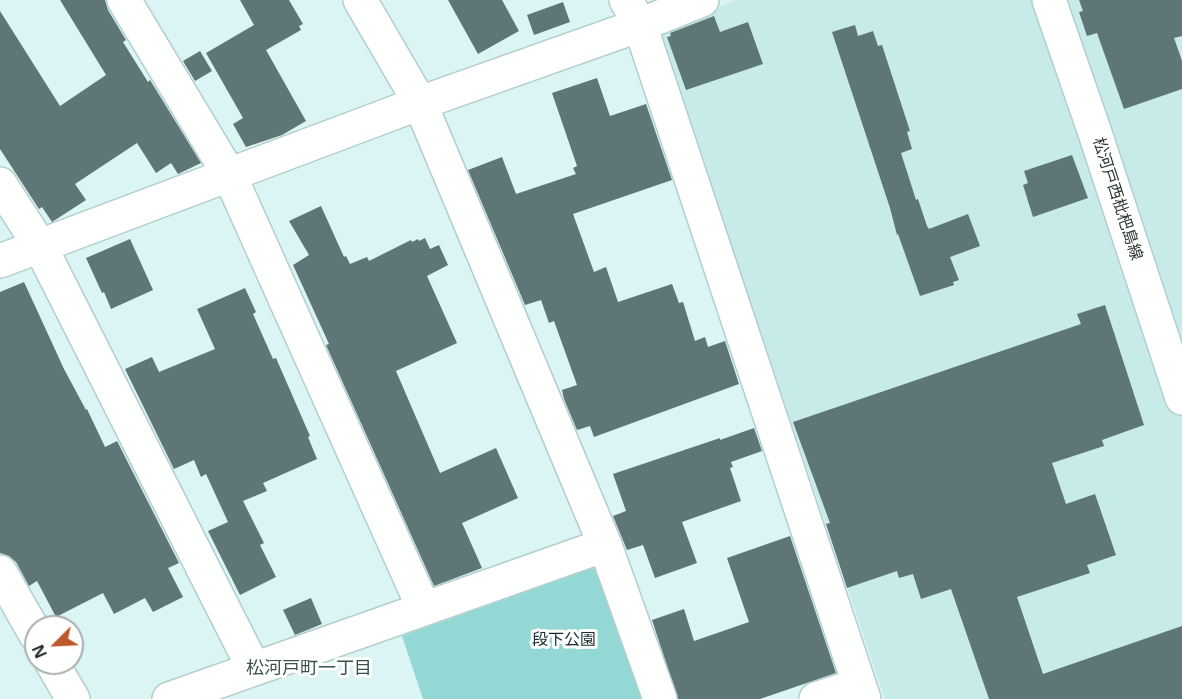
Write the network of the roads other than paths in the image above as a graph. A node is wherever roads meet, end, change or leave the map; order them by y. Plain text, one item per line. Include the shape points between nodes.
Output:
1 (124, 0) edge
2 (360, 0) edge
3 (702, 0) edge
4 (1050, 0) edge
5 (633, 13) edge
6 (420, 103) junction
7 (230, 176) junction
8 (0, 184) edge
9 (40, 246) junction
10 (0, 261) edge
11 (1182, 398) edge
12 (605, 545) junction
13 (0, 572) edge
14 (424, 609) junction
15 (25, 615) edge
16 (254, 669) junction
17 (59, 675) edge
18 (862, 692) edge
19 (73, 699) edge
20 (169, 699) edge
21 (660, 699) edge
22 (816, 699) edge

1 - 7 street
2 - 6 street
3 - 5 street
4 - 11 street, 松河戸西枇杷島線
5 - 6 street
5 - 18 street
6 - 7 street
6 - 12 street
7 - 9 street
7 - 14 street
8 - 9 street
9 - 10 street
9 - 16 street
12 - 14 street
12 - 21 street
13 - 15 street
14 - 16 street
16 - 20 street
17 - 19 street
18 - 22 street

